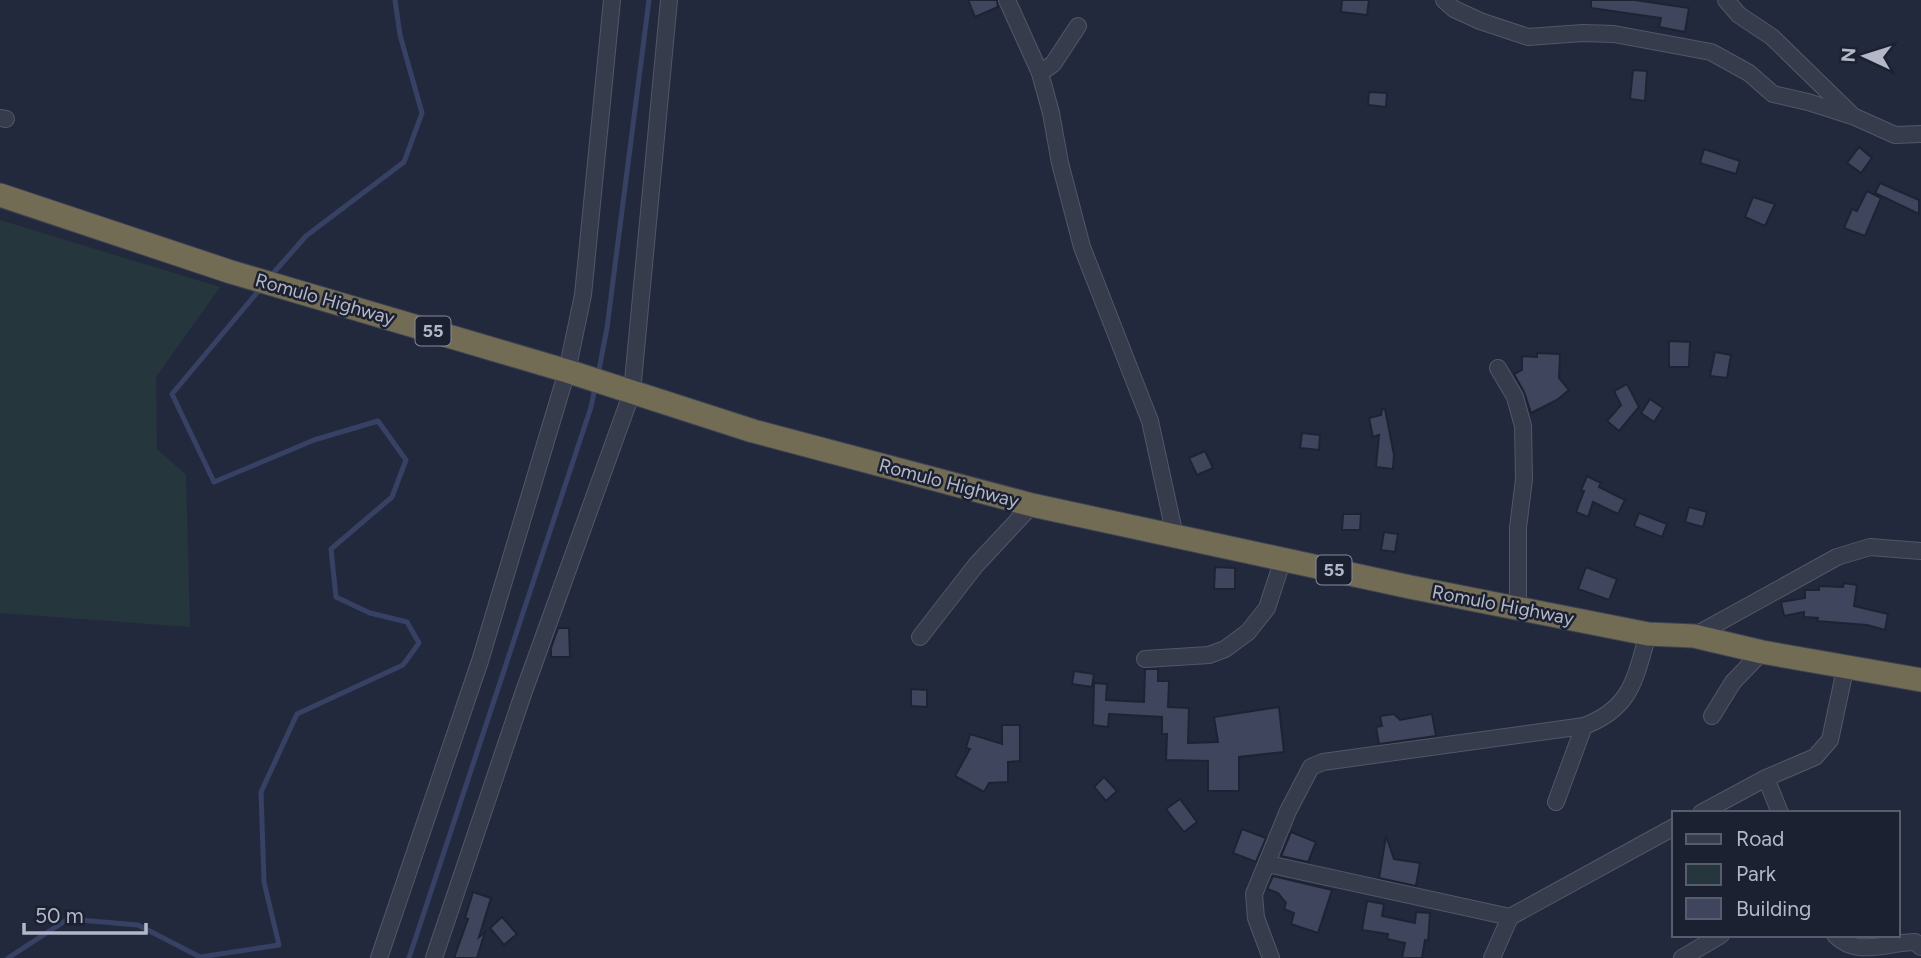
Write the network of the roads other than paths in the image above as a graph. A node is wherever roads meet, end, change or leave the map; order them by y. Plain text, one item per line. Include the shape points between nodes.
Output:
1 (612, 0) edge
2 (669, 0) edge
3 (1007, 0) edge
4 (1444, 0) edge
5 (1726, 0) edge
6 (1077, 26) dead end
7 (1040, 72) junction
8 (1854, 117) junction
9 (1921, 134) edge
10 (0, 195) edge
11 (1498, 368) dead end
12 (570, 372) junction
13 (626, 390) junction
14 (1032, 505) junction
15 (1175, 536) junction
16 (1921, 551) edge
17 (1283, 559) junction
18 (1518, 608) junction
19 (1648, 634) junction
20 (1694, 636) junction
21 (920, 637) dead end
22 (1762, 652) junction
23 (1145, 659) dead end
24 (1846, 666) junction
25 (1921, 680) edge
26 (1712, 716) dead end
27 (1584, 726) junction
28 (1766, 778) junction
29 (1556, 802) dead end
30 (1705, 811) edge
31 (1779, 811) edge
32 (1672, 828) edge
33 (1268, 864) junction
34 (1510, 917) junction
35 (1718, 937) edge
36 (1837, 937) edge
37 (1921, 947) edge
38 (379, 958) edge
39 (434, 958) edge
40 (1272, 958) edge
41 (1492, 958) edge
42 (1682, 958) edge

1 - 12 street via 583,295
2 - 13 street
3 - 7 street
4 - 8 street via 1479,22 1528,37 1614,34 1711,52 1749,72 1773,94
5 - 8 street via 1739,15 1772,37
6 - 7 street via 1054,64
7 - 15 street via 1082,247 1150,421
8 - 9 street via 1895,135
10 - 12 highway, Romulo Highway / 55 via 231,272
11 - 18 street via 1515,397 1523,426
12 - 13 highway, Romulo Highway / 55
12 - 38 street via 480,661
13 - 14 highway, Romulo Highway / 55 via 753,431
13 - 39 street
14 - 15 highway, Romulo Highway / 55
14 - 21 street via 976,565
15 - 17 highway, Romulo Highway / 55
16 - 20 street via 1870,547 1837,557
17 - 18 highway, Romulo Highway / 55
17 - 23 street via 1267,608 1248,632 1225,649 1209,655
18 - 19 highway, Romulo Highway / 55
19 - 20 highway, Romulo Highway / 55
19 - 27 street via 1631,688 1616,708
20 - 22 highway, Romulo Highway / 55
22 - 24 highway, Romulo Highway / 55
22 - 26 street via 1733,682
24 - 25 highway, Romulo Highway / 55
24 - 28 street via 1830,740 1823,750
27 - 29 street
27 - 33 street via 1311,767 1287,811
28 - 30 street
28 - 31 street
32 - 34 street
33 - 34 street
33 - 40 street via 1254,894 1256,918
34 - 41 street
35 - 42 street
36 - 37 street via 1853,948 1896,942 1915,942

